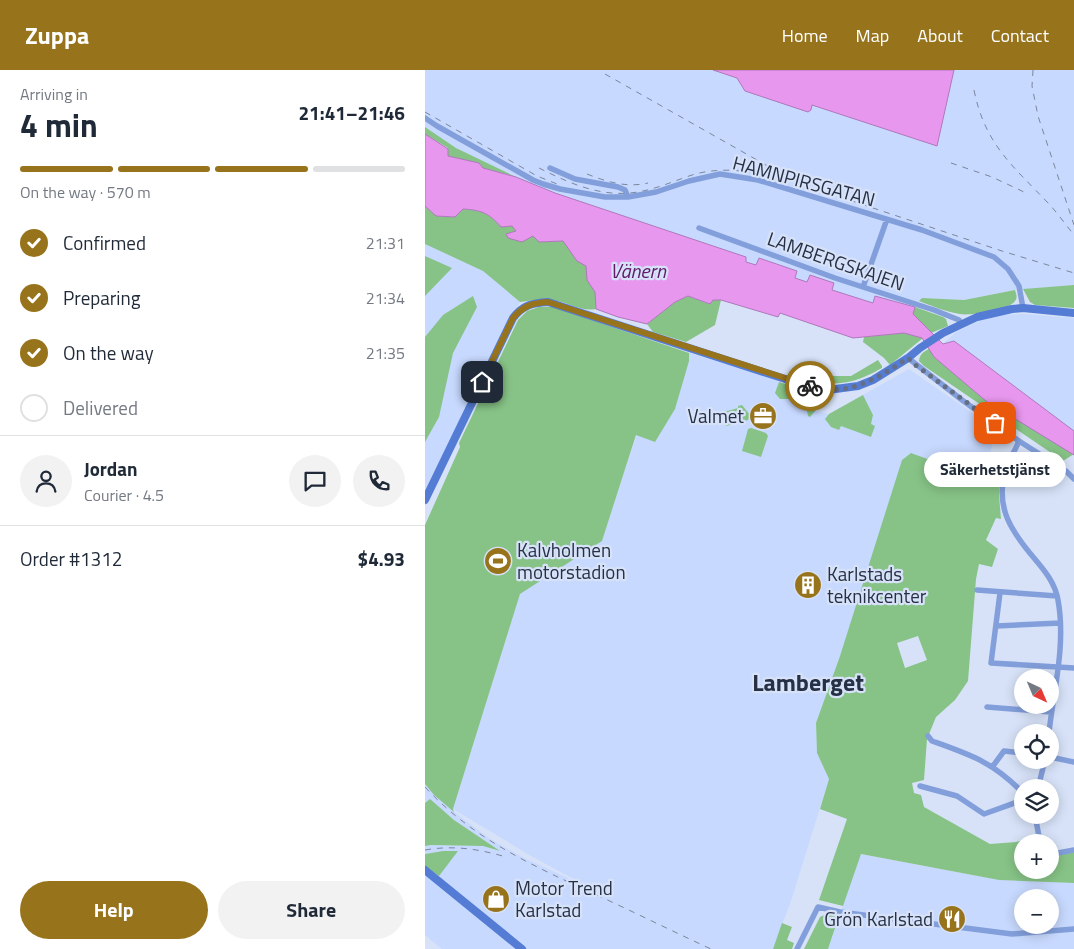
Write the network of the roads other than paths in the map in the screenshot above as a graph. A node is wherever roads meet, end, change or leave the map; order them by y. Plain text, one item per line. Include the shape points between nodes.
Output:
1 (425, 118) edge
2 (550, 168) dead end
3 (628, 197) junction
4 (887, 219) junction
5 (699, 228) dead end
6 (863, 287) junction
7 (1023, 308) junction
8 (1074, 313) edge
9 (961, 324) junction
10 (908, 358) junction
11 (1019, 441) junction
12 (1074, 479) edge
13 (425, 500) edge
14 (977, 590) dead end
15 (999, 593) junction
16 (1057, 596) junction
17 (1060, 623) junction
18 (995, 626) junction
19 (1058, 667) junction
20 (1074, 668) edge
21 (987, 708) dead end
22 (1014, 710) edge
23 (928, 736) dead end
24 (1014, 752) edge
25 (1059, 760) edge
26 (1074, 762) edge
27 (993, 766) junction
28 (1014, 785) edge
29 (920, 786) dead end
30 (1014, 803) edge
31 (1074, 850) edge
32 (1059, 853) edge
33 (425, 870) edge
34 (1074, 929) edge
35 (522, 949) edge
36 (797, 949) edge

1 - 3 street, HAMNPIRSGATAN via 533,180 579,193
2 - 3 street via 575,179 617,187 625,190
3 - 4 street, HAMNPIRSGATAN via 720,174 758,180
4 - 6 street
4 - 7 street, HAMNPIRSGATAN via 994,257 1008,269 1019,286
5 - 6 street, LAMBERGSKAJEN
6 - 9 street, LAMBERGSKAJEN via 935,310 959,320
7 - 8 street
7 - 9 street via 996,312
9 - 10 street
10 - 11 street
10 - 13 street via 858,386 817,389 548,302 533,303 513,318
11 - 12 street
11 - 16 street via 1005,472 1002,496 1005,516 1017,538 1048,574
14 - 15 street
15 - 16 street
15 - 18 street
16 - 17 street
17 - 18 street
17 - 19 street
18 - 19 street via 991,663
19 - 20 street
21 - 22 street
23 - 27 street via 931,741
24 - 27 street via 1004,751
25 - 26 street
27 - 28 street
29 - 30 street via 957,796 984,814
31 - 32 street
33 - 35 street
34 - 36 street via 1012,934 818,907

